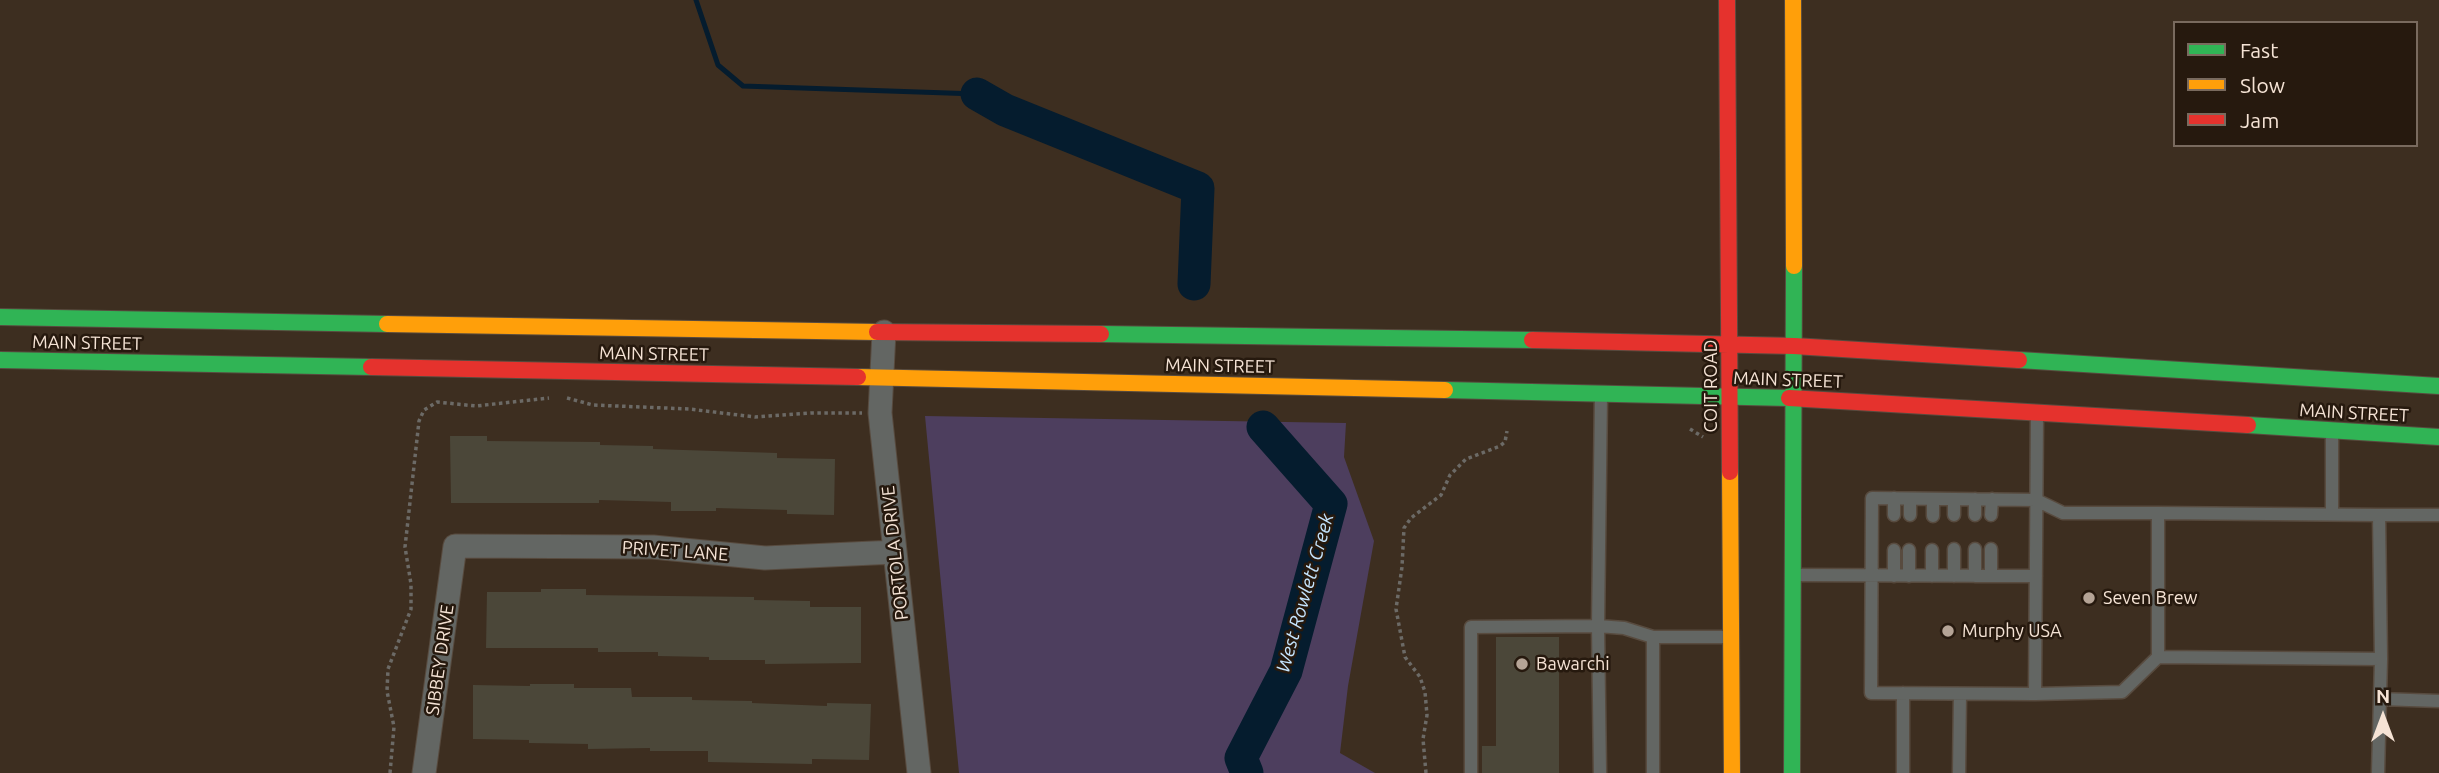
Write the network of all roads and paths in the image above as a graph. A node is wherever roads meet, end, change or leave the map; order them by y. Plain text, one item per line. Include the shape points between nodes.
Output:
1 (1727, 0) edge
2 (1793, 0) edge
3 (0, 317) edge
4 (884, 332) junction
5 (1731, 345) junction
6 (1794, 346) junction
7 (0, 360) edge
8 (882, 377) junction
9 (2439, 386) edge
10 (1601, 394) junction
11 (561, 397) dead end
12 (1730, 397) junction
13 (552, 398) dead end
14 (1795, 398) junction
15 (880, 413) junction
16 (2037, 413) junction
17 (2332, 425) junction
18 (1690, 429) dead end
19 (1507, 431) dead end
20 (2439, 436) edge
21 (1711, 441) dead end
22 (1894, 498) junction
23 (1909, 499) junction
24 (1933, 499) junction
25 (1954, 499) junction
26 (1975, 499) junction
27 (1992, 499) junction
28 (2036, 500) junction
29 (2158, 513) junction
30 (2332, 514) junction
31 (1894, 515) dead end
32 (1909, 515) dead end
33 (1954, 515) dead end
34 (1975, 515) dead end
35 (1991, 515) dead end
36 (2379, 515) junction
37 (2439, 515) edge
38 (1933, 516) dead end
39 (455, 546) joint
40 (1954, 549) dead end
41 (1975, 549) dead end
42 (1991, 549) dead end
43 (1894, 550) dead end
44 (1909, 550) dead end
45 (1933, 550) dead end
46 (895, 552) junction
47 (1794, 575) junction
48 (1872, 576) junction
49 (1894, 576) junction
50 (1909, 576) junction
51 (1933, 576) junction
52 (1954, 576) junction
53 (1975, 576) junction
54 (1991, 576) junction
55 (2036, 576) junction
56 (1598, 626) junction
57 (1730, 636) junction
58 (1653, 637) junction
59 (2158, 657) junction
60 (2381, 659) junction
61 (1903, 693) junction
62 (1960, 694) junction
63 (2035, 694) junction
64 (2380, 699) junction
65 (2439, 701) edge
66 (390, 773) edge
67 (424, 773) edge
68 (919, 773) edge
69 (1426, 773) edge
70 (1471, 773) edge
71 (1600, 773) edge
72 (1653, 773) edge
73 (1732, 773) edge
74 (1792, 773) edge
75 (1903, 773) edge
76 (1959, 773) edge
77 (2378, 773) edge

1 - 5 main road, COIT ROAD
2 - 6 main road
3 - 4 main road, MAIN STREET
4 - 5 main road, MAIN STREET
4 - 8 street, PORTOLA DRIVE
5 - 6 main road, MAIN STREET
5 - 12 main road, COIT ROAD
6 - 9 main road, MAIN STREET via 2332,385
6 - 14 main road
7 - 8 main road, MAIN STREET
8 - 10 main road, MAIN STREET
8 - 15 street, PORTOLA DRIVE
10 - 12 main road, MAIN STREET
10 - 56 lane
11 - 15 path via 593,405 755,417
12 - 14 main road, MAIN STREET
12 - 57 main road, COIT ROAD
13 - 66 path via 476,407 437,402 424,410 419,421 406,535 411,609 388,669 394,727
14 - 16 main road, MAIN STREET
14 - 47 main road
15 - 46 street, PORTOLA DRIVE
16 - 17 main road, MAIN STREET
16 - 28 lane
17 - 20 main road, MAIN STREET
17 - 30 lane
18 - 21 path
19 - 69 path via 1500,446 1466,459 1450,475 1441,495 1405,528 1396,609 1405,657 1420,677 1424,692
22 - 23 lane
22 - 31 lane
22 - 48 lane via 1872,498
23 - 24 lane
23 - 32 lane
24 - 25 lane
24 - 38 lane
25 - 26 lane
25 - 33 lane
26 - 27 lane
26 - 34 lane
27 - 28 lane
27 - 35 lane
28 - 29 lane via 2063,513
28 - 55 lane
29 - 30 lane
29 - 59 lane
30 - 36 lane
36 - 37 lane
36 - 60 lane
39 - 46 street, PRIVET LANE via 653,547 765,558
39 - 67 street, SIBBEY DRIVE
40 - 52 lane
41 - 53 lane
42 - 54 lane
43 - 49 lane
44 - 50 lane
45 - 51 lane
46 - 68 street, PORTOLA DRIVE
47 - 48 lane
47 - 74 main road
48 - 49 lane
48 - 61 lane via 1871,693
49 - 50 lane
50 - 51 lane
51 - 52 lane
52 - 53 lane
53 - 54 lane
54 - 55 lane
55 - 63 lane
56 - 58 lane
56 - 70 lane via 1471,627
56 - 71 lane
57 - 58 lane
57 - 73 main road, COIT ROAD
58 - 72 lane
59 - 60 lane
59 - 63 lane via 2122,692
60 - 64 lane
61 - 62 lane
61 - 75 lane
62 - 63 lane
62 - 76 lane
64 - 65 lane
64 - 77 lane

